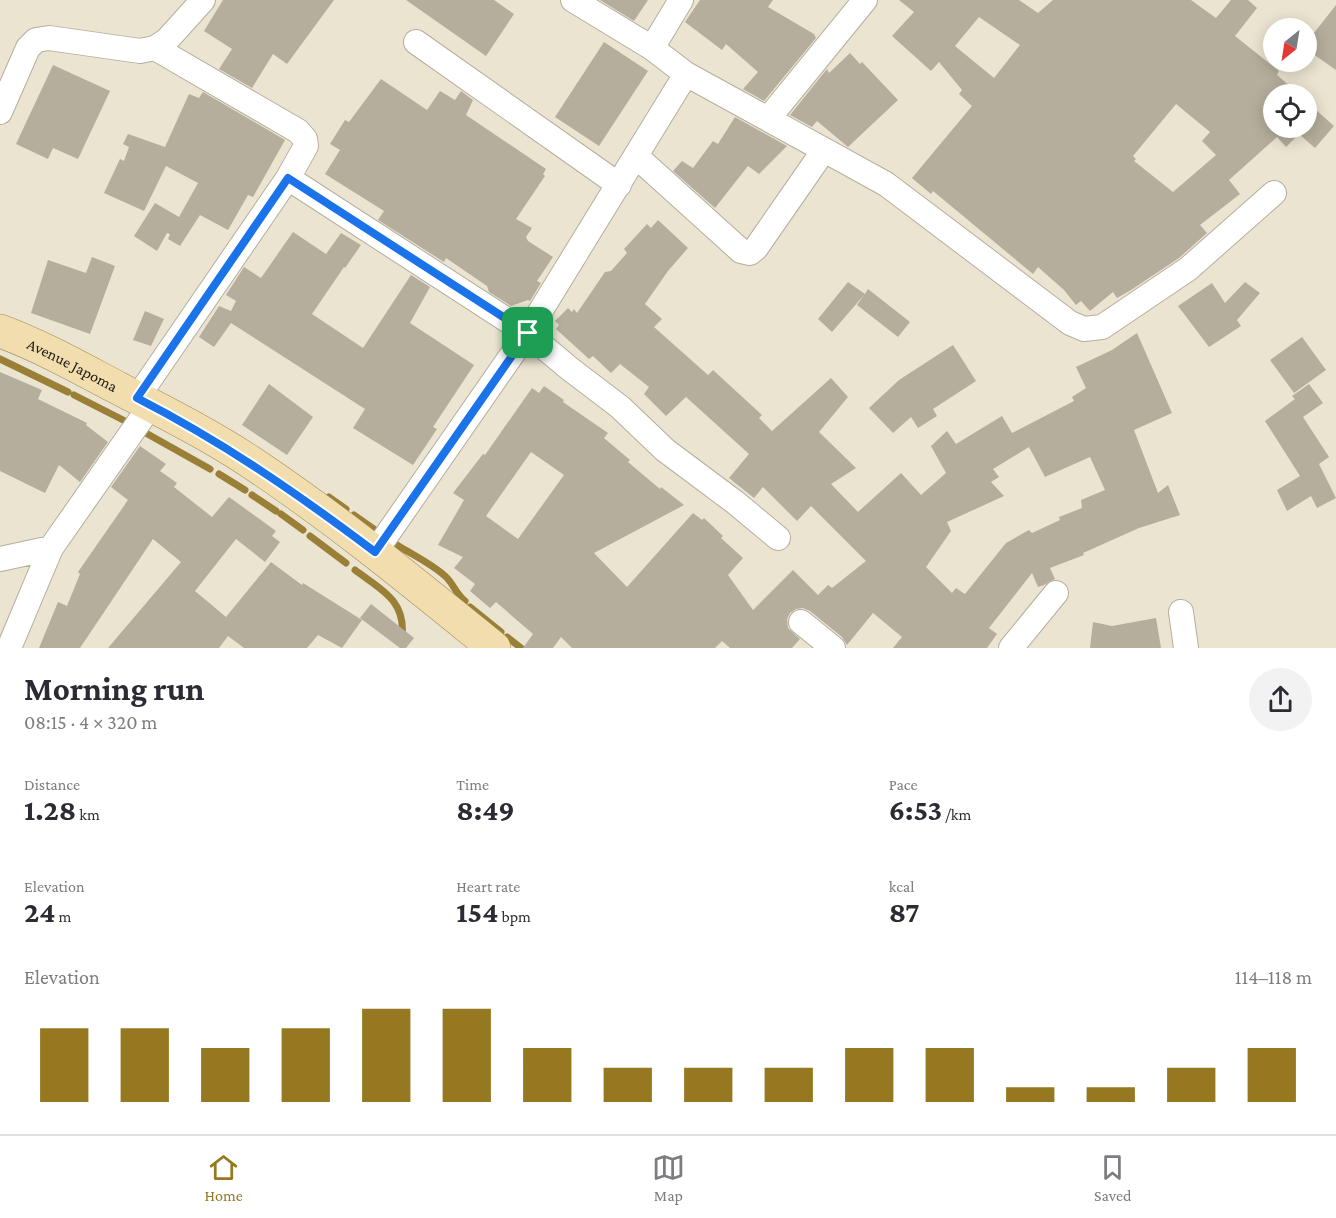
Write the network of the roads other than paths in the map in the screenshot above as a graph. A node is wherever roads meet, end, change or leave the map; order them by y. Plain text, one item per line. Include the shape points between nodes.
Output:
1 (203, 0) edge
2 (573, 0) edge
3 (681, 0) edge
4 (865, 0) edge
5 (416, 42) dead end
6 (155, 48) junction
7 (652, 48) junction
8 (686, 74) junction
9 (0, 112) edge
10 (768, 119) junction
11 (824, 150) junction
12 (637, 157) junction
13 (288, 178) junction
14 (619, 185) junction
15 (1274, 193) dead end
16 (0, 331) edge
17 (528, 333) junction
18 (144, 401) junction
19 (778, 538) dead end
20 (51, 548) junction
21 (375, 552) junction
22 (0, 560) edge
23 (1056, 593) dead end
24 (1181, 612) dead end
25 (801, 622) dead end
26 (9, 648) edge
27 (494, 648) edge
28 (833, 648) edge
29 (1011, 648) edge
30 (1186, 648) edge

1 - 6 street
2 - 7 street
3 - 7 street
4 - 10 street
5 - 14 street
6 - 9 street via 140,51 36,40 28,48
6 - 13 street via 298,131 306,146
7 - 8 street
8 - 10 street
8 - 12 street
10 - 11 street
11 - 12 street via 750,253 741,251
11 - 15 street via 886,184 1070,323 1084,329 1101,327 1188,269
12 - 14 street
13 - 17 street
13 - 18 street
14 - 17 street
16 - 18 main road, Avenue Japoma
17 - 19 street via 620,407 665,450
17 - 21 street
18 - 20 street
18 - 21 main road, Avenue Japoma via 246,460
20 - 22 street
20 - 26 street
21 - 27 main road, Avenue Japoma
23 - 29 street
24 - 30 street
25 - 28 street

